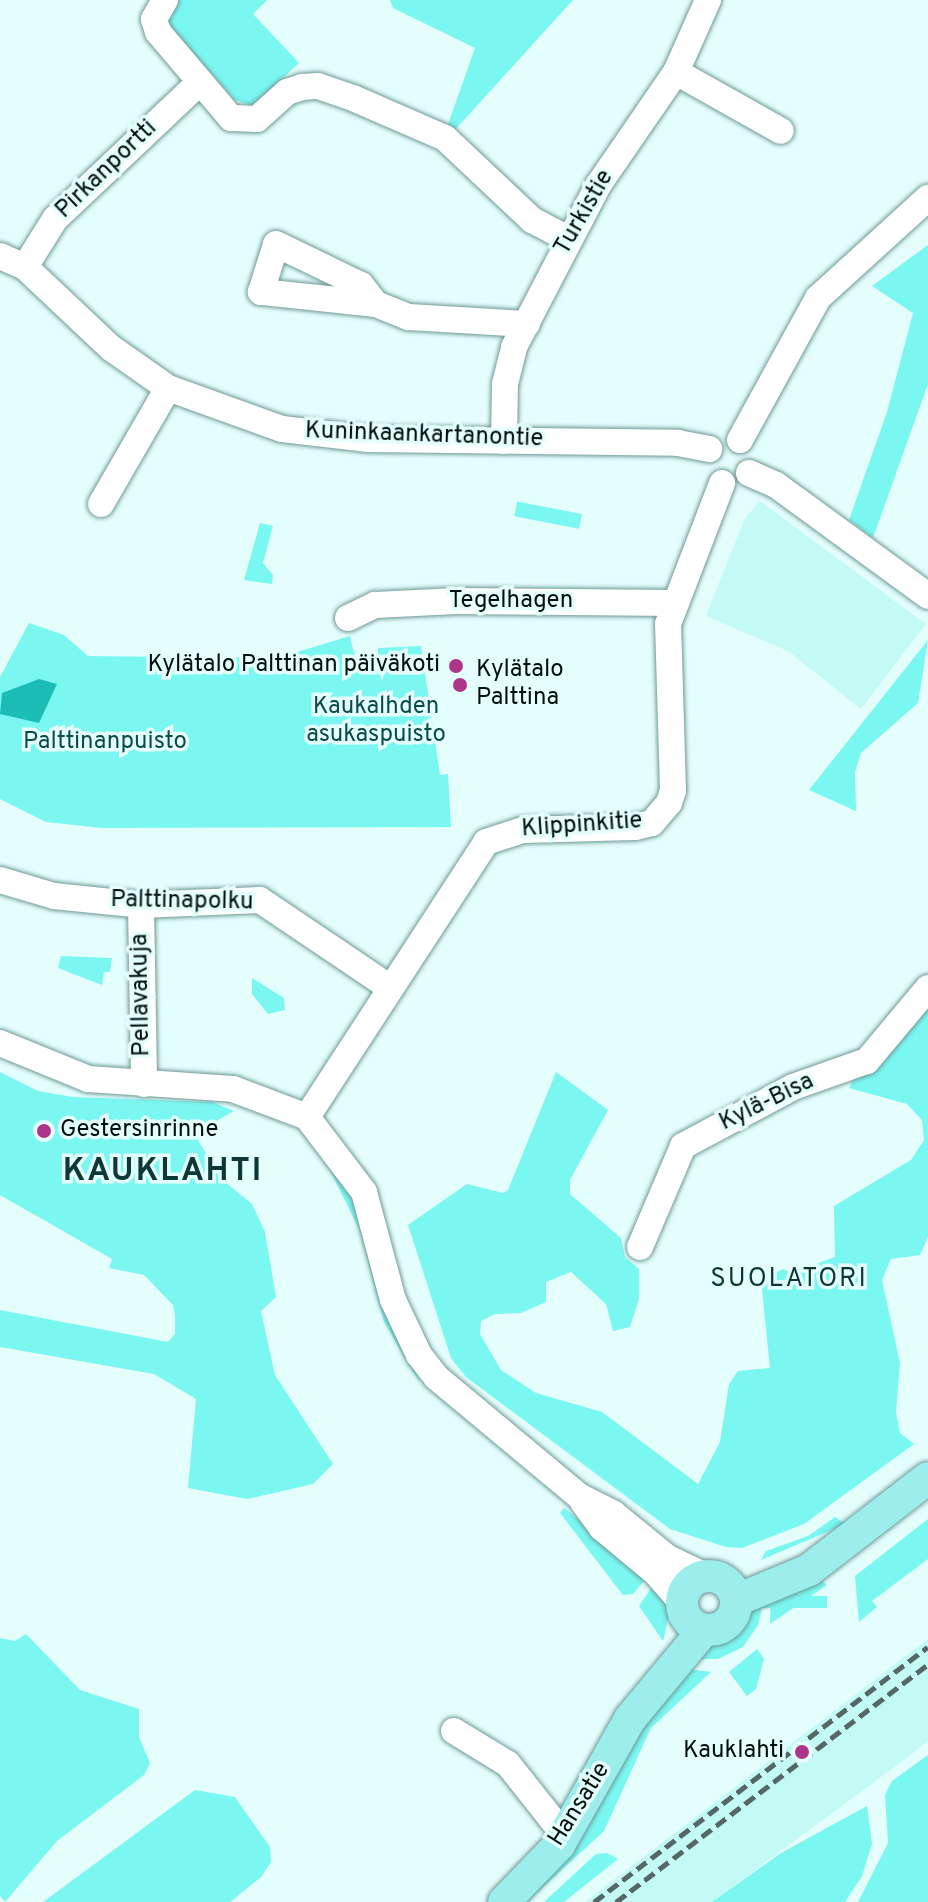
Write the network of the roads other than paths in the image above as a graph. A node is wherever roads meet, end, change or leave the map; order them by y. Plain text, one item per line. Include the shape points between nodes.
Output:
1 (165, 0) edge
2 (708, 0) edge
3 (676, 72) junction
4 (199, 83) junction
5 (781, 131) dead end
6 (928, 198) edge
7 (568, 239) junction
8 (0, 256) edge
9 (25, 267) junction
10 (376, 304) dead end
11 (527, 324) junction
12 (168, 388) junction
13 (740, 440) junction
14 (504, 441) junction
15 (709, 449) junction
16 (749, 473) junction
17 (722, 483) junction
18 (101, 504) dead end
19 (928, 596) edge
20 (676, 603) junction
21 (348, 618) dead end
22 (0, 880) edge
23 (141, 905) junction
24 (389, 987) junction
25 (928, 988) edge
26 (0, 1043) edge
27 (144, 1084) junction
28 (307, 1117) junction
29 (640, 1247) dead end
30 (928, 1478) edge
31 (579, 1496) junction
32 (722, 1585) junction
33 (690, 1616) junction
34 (454, 1731) dead end
35 (565, 1836) junction
36 (504, 1902) edge

1 - 4 street via 154,19 158,32
2 - 3 street, Turkistie
3 - 5 street
3 - 7 street, Turkistie
4 - 7 street via 231,118 245,121 257,119 287,92 318,86 409,121 461,149 532,220
4 - 9 street, Pirkanportti via 55,219
6 - 13 street via 818,298
7 - 11 street, Turkistie
8 - 9 street, Kuninkaankartanontie
9 - 12 street, Kuninkaankartanontie via 111,348
10 - 11 street via 429,321
11 - 14 street, Turkistie via 505,384
12 - 14 street, Kuninkaankartanontie via 282,429 368,439
12 - 18 street
13 - 15 street via 724,438
13 - 16 street via 753,458
14 - 15 street, Kuninkaankartanontie via 678,443
15 - 17 street via 710,473
16 - 17 street via 738,482
16 - 19 street via 776,485
17 - 20 street, Klippinkitie
20 - 21 street, Tegelhagen via 375,605
20 - 24 street, Klippinkitie via 668,624 673,791 661,814 635,827 523,830 486,842
22 - 23 street, Palttinapolku via 54,896
23 - 24 street, Palttinapolku via 260,900
23 - 27 street, Pellavakuja
24 - 28 street, Klippinkitie
25 - 29 street, Kylä-Bisa via 867,1061 793,1087 683,1146
26 - 27 street via 88,1079
27 - 28 street via 233,1089
28 - 31 street via 364,1192 393,1300 419,1355 456,1396
30 - 32 main road via 827,1553 804,1554
31 - 32 street via 614,1514 668,1558
31 - 33 street via 602,1528 656,1573
32 - 33 main road via 688,1585
32 - 33 main road via 728,1624
33 - 35 main road, Hansatie
34 - 35 street via 508,1764
35 - 36 main road, Hansatie

